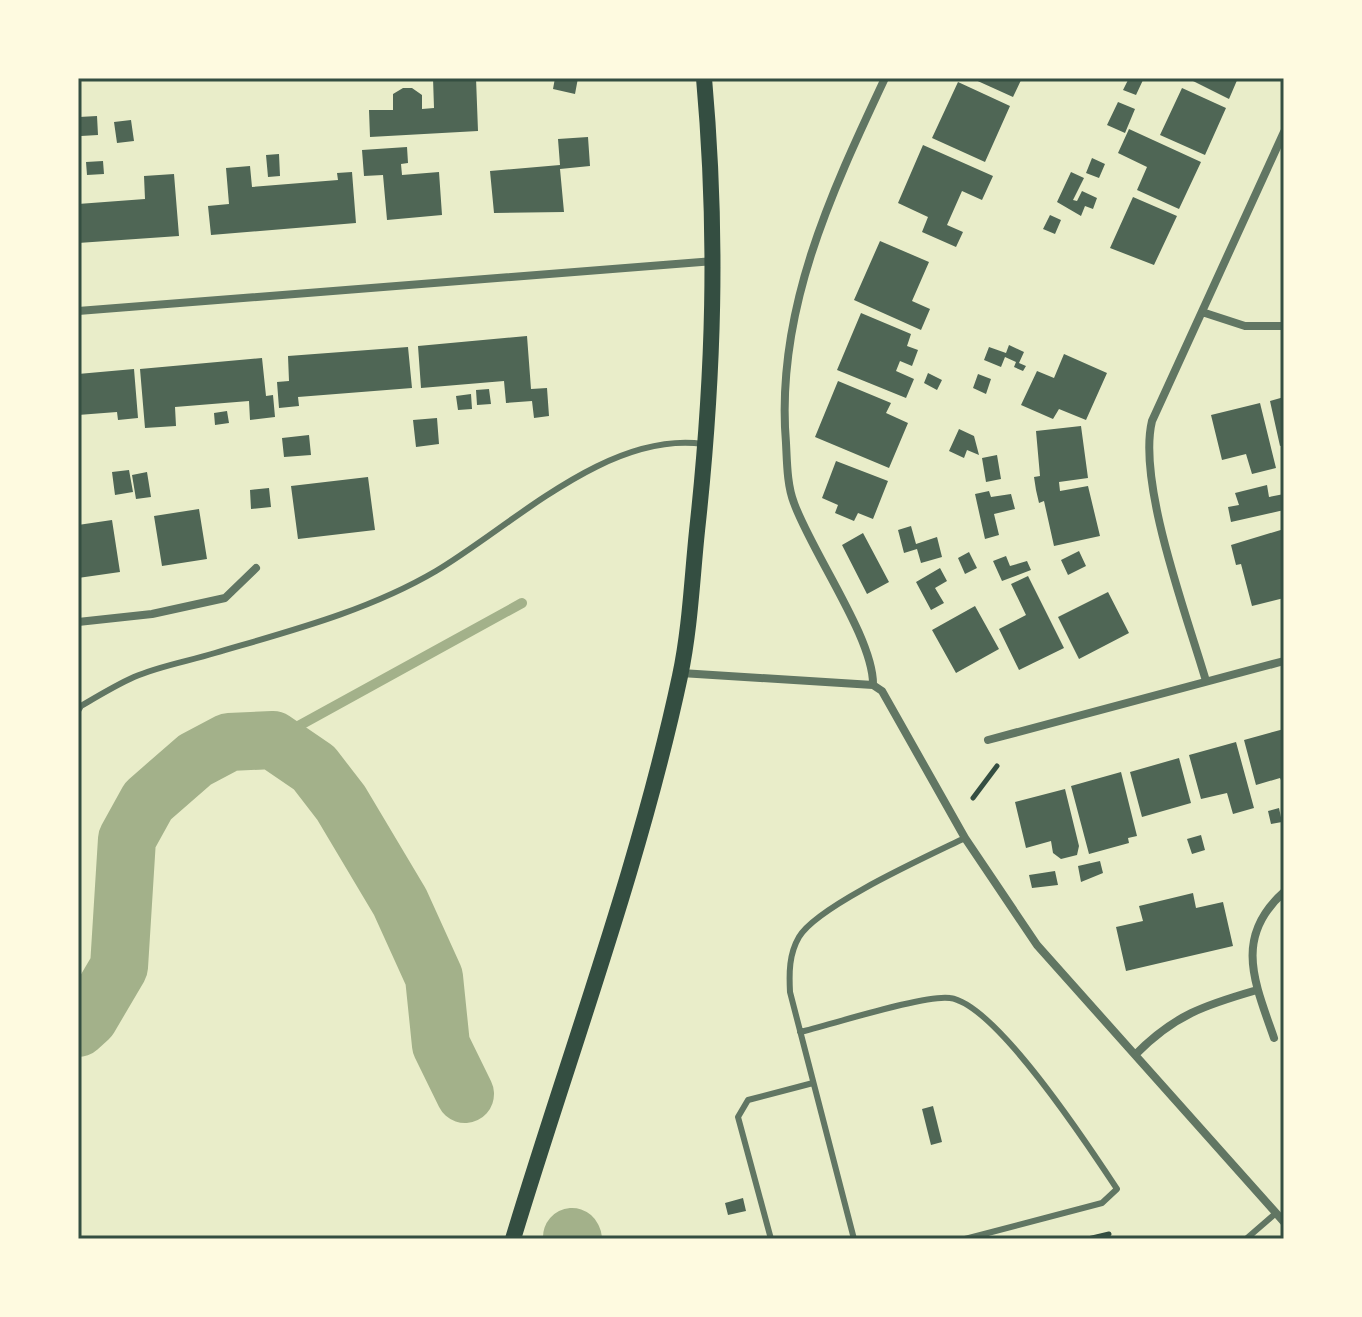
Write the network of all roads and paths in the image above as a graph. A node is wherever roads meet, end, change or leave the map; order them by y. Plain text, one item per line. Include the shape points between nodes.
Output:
1 (704, 78) edge
2 (885, 78) edge
3 (1284, 132) edge
4 (715, 261) junction
5 (78, 311) edge
6 (1202, 312) junction
7 (1284, 326) edge
8 (707, 444) junction
9 (256, 568) dead end
10 (78, 622) edge
11 (1284, 661) edge
12 (681, 673) junction
13 (1206, 681) junction
14 (873, 685) junction
15 (78, 711) edge
16 (988, 740) dead end
17 (997, 766) dead end
18 (973, 798) dead end
19 (965, 838) junction
20 (1284, 892) edge
21 (1257, 990) junction
22 (800, 1032) junction
23 (1274, 1038) dead end
24 (1135, 1055) junction
25 (813, 1083) junction
26 (1276, 1213) junction
27 (1284, 1222) edge
28 (1109, 1234) dead end
29 (513, 1239) edge
30 (771, 1239) edge
31 (854, 1239) edge
32 (965, 1239) edge
33 (1088, 1239) edge
34 (1246, 1239) edge

1 - 4 main road
2 - 14 street via 837,184 796,302 784,423 792,500 870,655
3 - 6 street
4 - 5 street
4 - 8 main road
6 - 7 street via 1245,326
6 - 13 street via 1147,441 1157,508
8 - 12 main road
8 - 15 lane via 664,441 628,454 581,475 434,571 380,599 307,627 135,676
9 - 10 street via 225,598 152,614
11 - 13 street
12 - 14 street
12 - 29 main road via 597,972
13 - 16 street
14 - 19 street via 888,700
17 - 18 path
19 - 22 lane via 810,923 791,955 789,977
19 - 24 street via 1037,945
20 - 21 street via 1257,927 1251,957
21 - 23 street
21 - 24 street via 1181,1015
22 - 25 lane
22 - 32 lane via 942,997 969,1004 1022,1058 1117,1189 1102,1203
24 - 26 street
25 - 30 lane via 748,1100 738,1117
25 - 31 lane
26 - 27 street
26 - 34 lane
28 - 33 path

